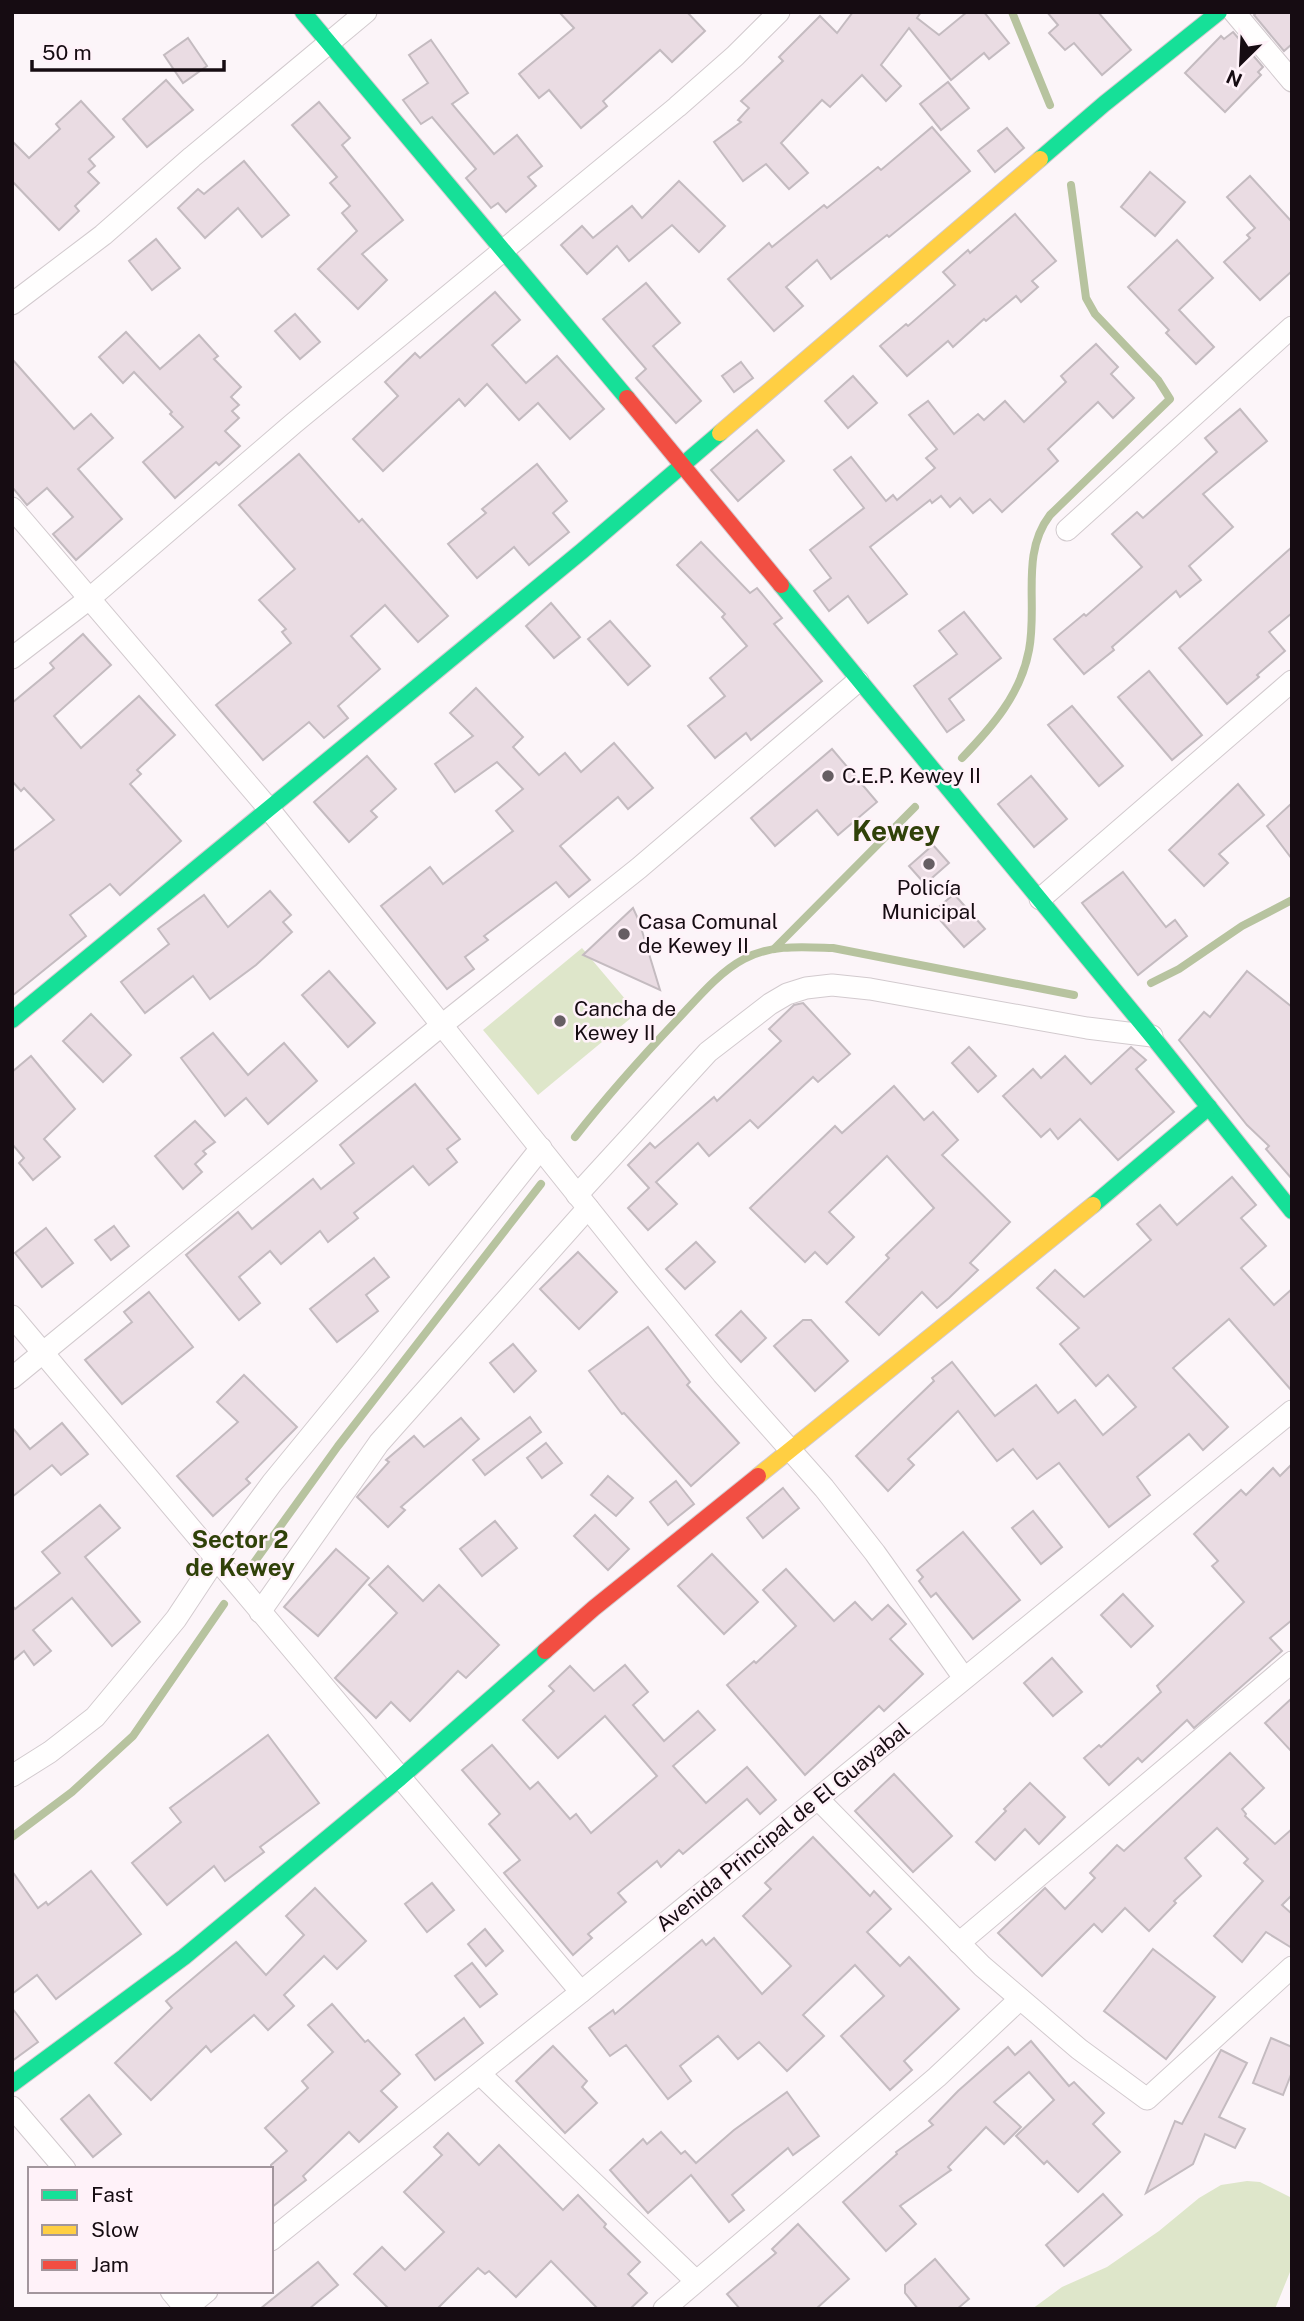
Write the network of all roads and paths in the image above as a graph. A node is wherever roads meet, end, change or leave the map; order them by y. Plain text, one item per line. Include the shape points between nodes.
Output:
1 (303, 12) edge
2 (366, 12) edge
3 (779, 12) edge
4 (1219, 12) edge
5 (1234, 12) edge
6 (329, 43) junction
7 (1292, 81) edge
8 (504, 251) junction
9 (12, 304) edge
10 (1292, 327) edge
11 (683, 465) junction
12 (12, 508) edge
13 (1067, 530) dead end
14 (89, 598) junction
15 (12, 658) edge
16 (858, 681) junction
17 (1292, 681) edge
18 (269, 809) junction
19 (1040, 899) junction
20 (12, 1020) edge
21 (442, 1025) junction
22 (1152, 1036) junction
23 (1209, 1107) junction
24 (541, 1148) junction
25 (583, 1201) junction
26 (1292, 1211) edge
27 (12, 1316) edge
28 (42, 1352) junction
29 (12, 1378) edge
30 (1292, 1411) edge
31 (790, 1450) junction
32 (215, 1560) junction
33 (260, 1612) junction
34 (1292, 1662) edge
35 (964, 1678) junction
36 (12, 1776) edge
37 (400, 1778) junction
38 (818, 1800) junction
39 (959, 1943) junction
40 (1288, 1977) edge
41 (581, 1992) junction
42 (1020, 1999) junction
43 (480, 2074) junction
44 (12, 2084) edge
45 (12, 2107) edge
46 (63, 2167) edge
47 (273, 2238) edge
48 (696, 2281) junction
49 (172, 2293) edge
50 (205, 2293) edge
51 (185, 2309) edge
52 (664, 2309) edge

1 - 6 street
2 - 6 street
3 - 8 street via 677,107
4 - 11 street via 1104,104
5 - 7 street
6 - 8 street
6 - 9 street via 103,235
8 - 11 street
8 - 14 street
10 - 13 street
11 - 16 street
11 - 18 street
12 - 14 street
14 - 15 street
14 - 18 street
16 - 19 street
16 - 21 street via 639,868
17 - 19 street
18 - 20 street
18 - 21 street
19 - 22 street
21 - 24 street
21 - 28 street
22 - 23 street
22 - 25 street via 870,989 806,988 770,1004 708,1052
23 - 26 street
23 - 31 street
24 - 25 street
24 - 32 street
25 - 31 street
25 - 33 street via 379,1443
27 - 28 street
28 - 29 street
28 - 32 street
30 - 35 street, Avenida Principal de El Guayabal
31 - 35 street via 875,1553
31 - 37 street via 593,1608
32 - 33 street
32 - 36 street via 176,1619 94,1717
33 - 37 street
34 - 39 street
35 - 38 street, Avenida Principal de El Guayabal
37 - 41 street
37 - 44 street via 184,1957
38 - 39 street
38 - 41 street, Avenida Principal de El Guayabal
39 - 42 street
40 - 42 street via 1147,2099
41 - 43 street, Avenida Principal de El Guayabal
42 - 48 street via 937,2077
43 - 47 street, Avenida Principal de El Guayabal
43 - 48 street
45 - 46 street
48 - 52 street
49 - 51 street
50 - 51 street

